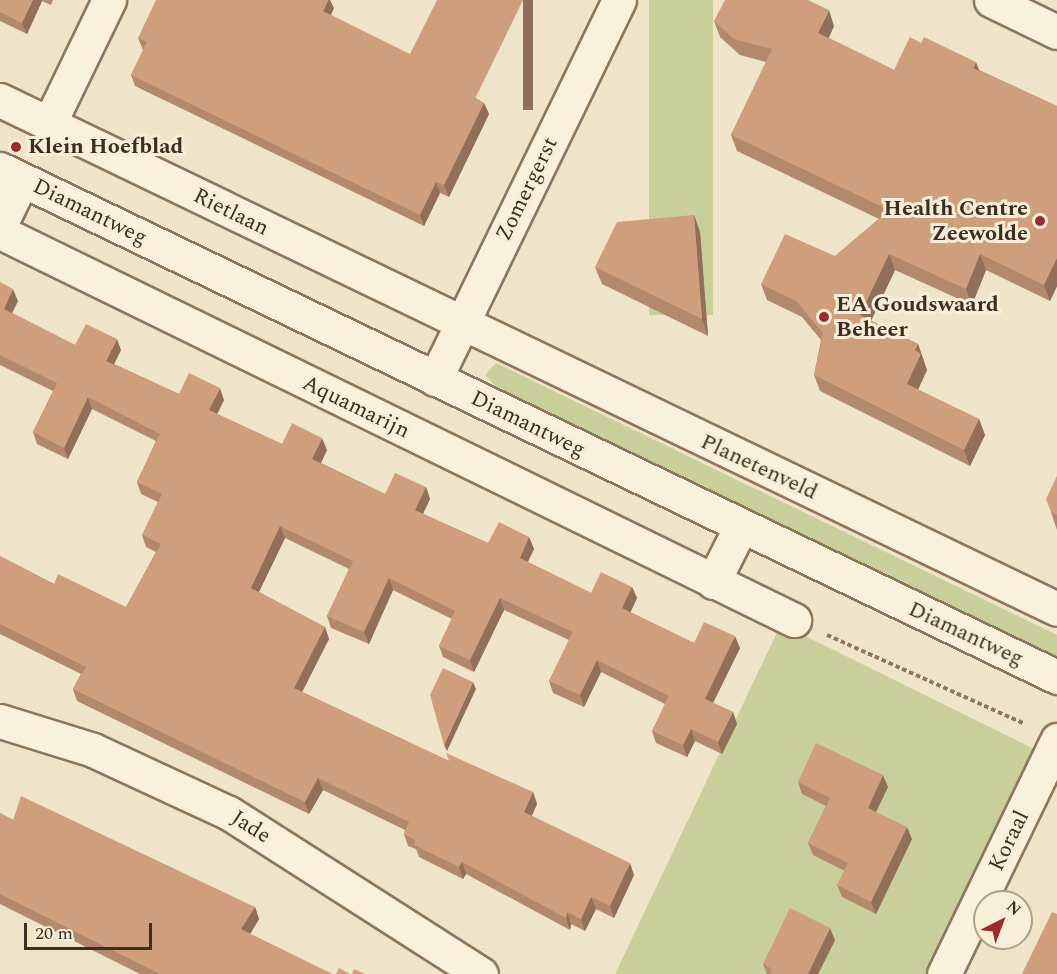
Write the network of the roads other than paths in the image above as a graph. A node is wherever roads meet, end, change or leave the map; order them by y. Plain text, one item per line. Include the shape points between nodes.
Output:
1 (109, 0) edge
2 (619, 0) edge
3 (991, 0) edge
4 (1057, 32) edge
5 (0, 100) edge
6 (49, 124) junction
7 (11, 174) edge
8 (0, 225) edge
9 (0, 232) edge
10 (461, 325) junction
11 (435, 379) junction
12 (741, 526) junction
13 (713, 582) junction
14 (1057, 609) edge
15 (794, 620) road end
16 (1057, 677) edge
17 (0, 721) edge
18 (1046, 734) edge
19 (482, 974) edge
20 (944, 974) edge

1 - 6 street
2 - 10 street, Zomergerst
3 - 4 street
5 - 6 street, Rietlaan
6 - 10 street, Rietlaan
7 - 8 street
7 - 11 street, Diamantweg
9 - 13 street, Aquamarijn
10 - 11 street, Zomergerst
10 - 14 street, Planetenveld
11 - 12 street, Diamantweg
12 - 13 street
12 - 16 street, Diamantweg
13 - 15 street, Aquamarijn
17 - 19 street, Jade via 93,750 229,813
18 - 20 street, Koraal

